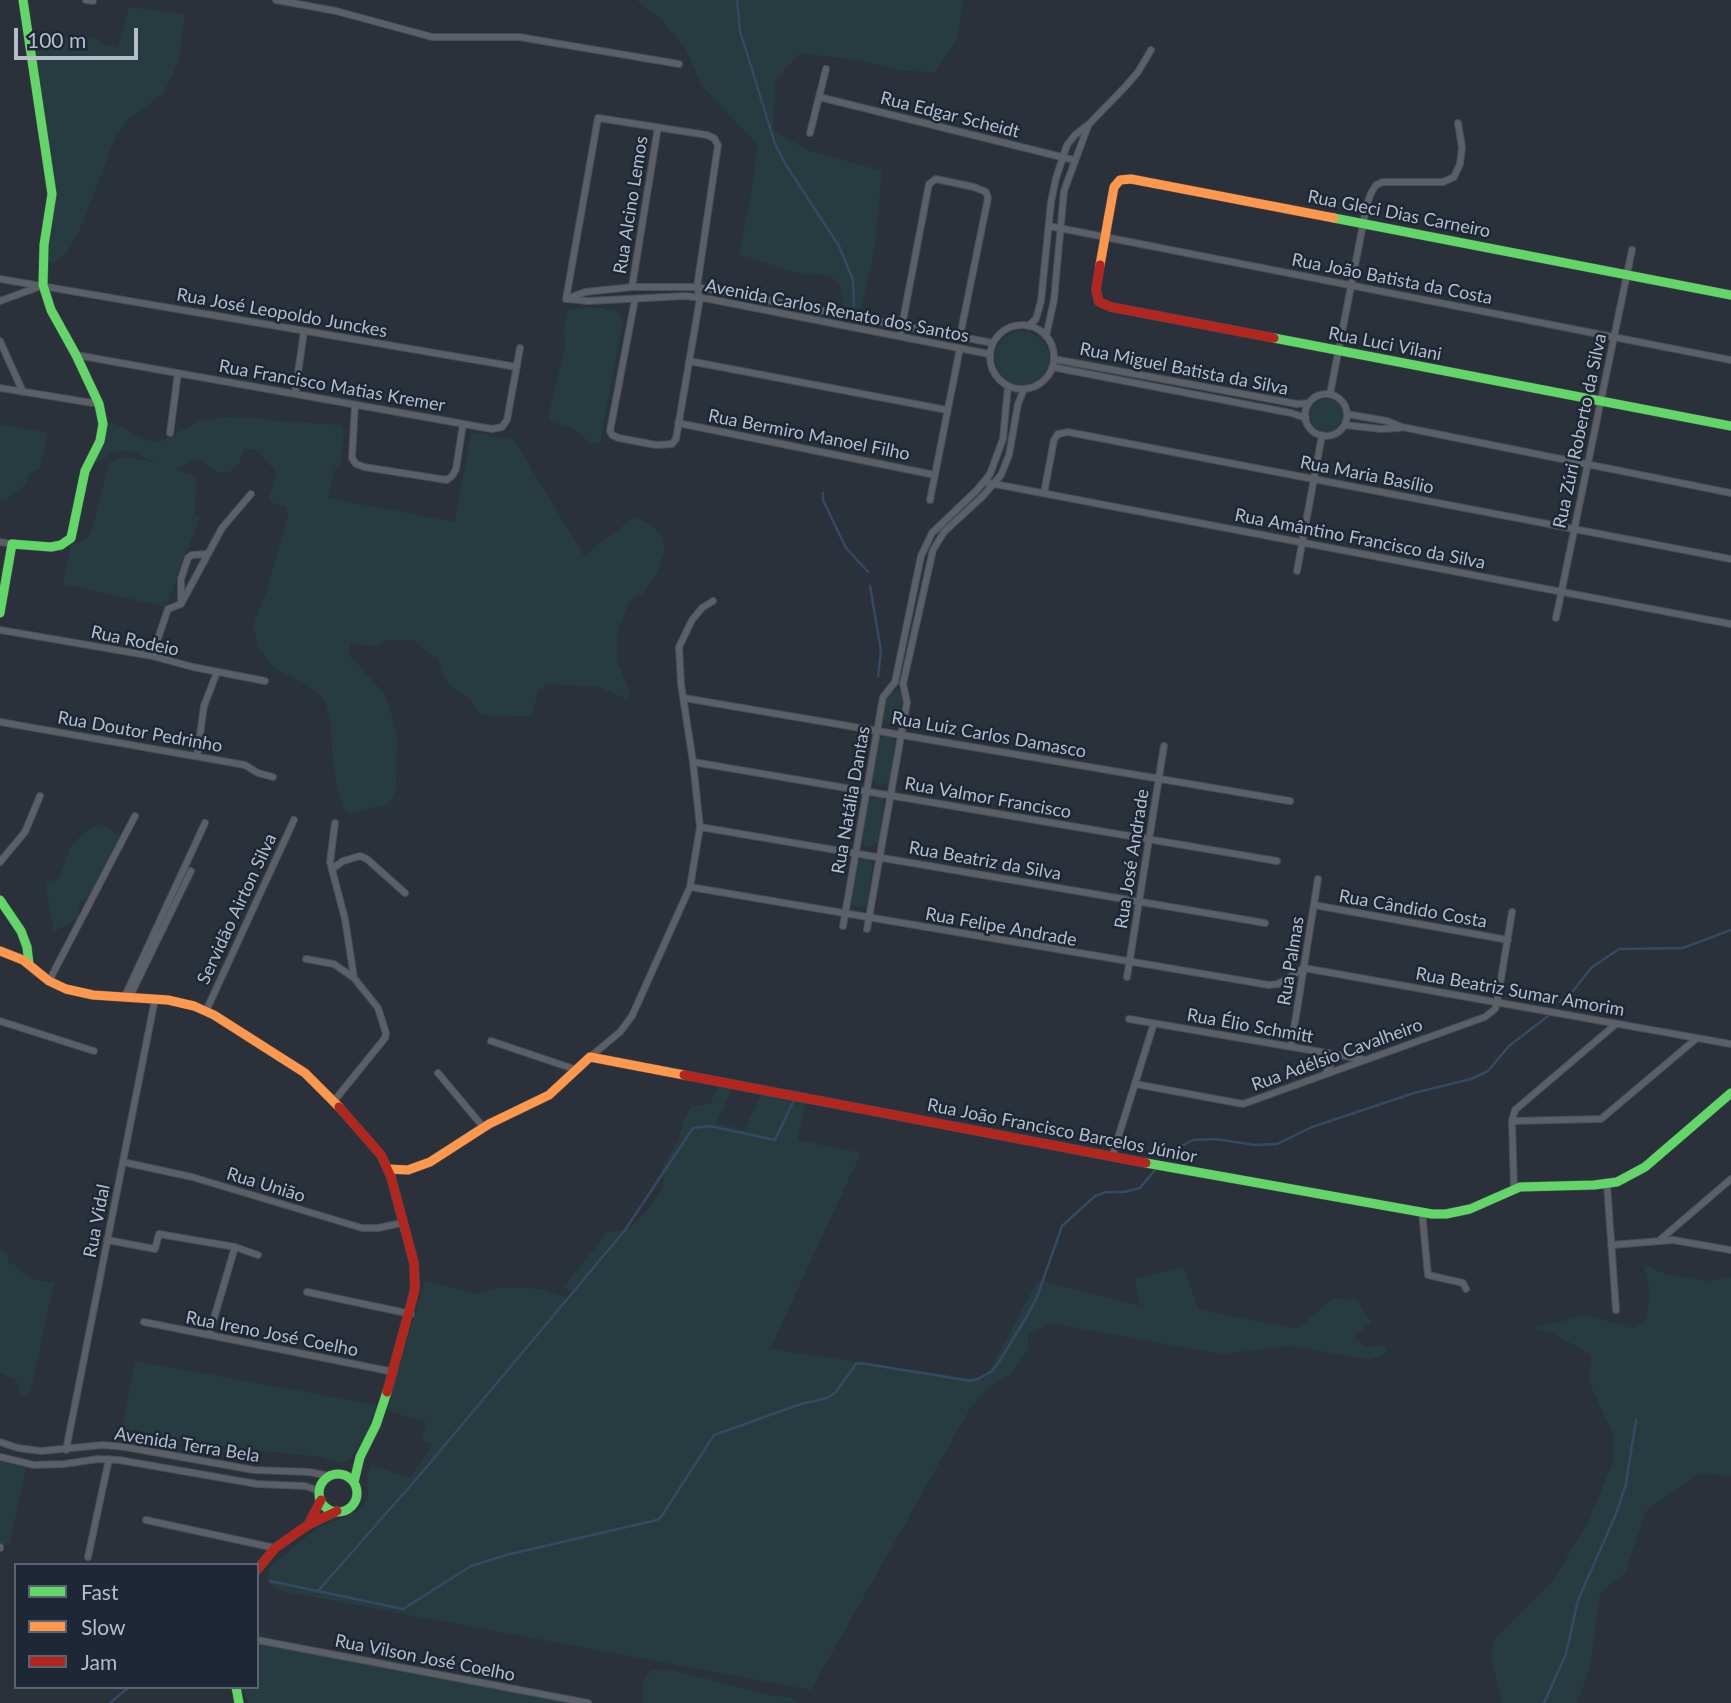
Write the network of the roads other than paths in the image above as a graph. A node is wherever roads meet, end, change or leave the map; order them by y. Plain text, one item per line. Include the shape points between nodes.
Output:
1 (23, 0) edge
2 (276, 0) edge
3 (1151, 50) dead end
4 (679, 64) dead end
5 (826, 69) dead end
6 (819, 97) junction
7 (1458, 123) dead end
8 (1089, 124) junction
9 (658, 127) junction
10 (810, 133) dead end
11 (1063, 157) junction
12 (1074, 160) junction
13 (1363, 223) junction
14 (1049, 226) junction
15 (1060, 228) junction
16 (1105, 237) junction
17 (1632, 250) dead end
18 (1627, 275) junction
19 (0, 279) edge
20 (43, 285) junction
21 (1351, 285) junction
22 (632, 287) junction
23 (697, 287) junction
24 (1731, 295) edge
25 (700, 298) junction
26 (566, 299) junction
27 (635, 299) junction
28 (0, 301) edge
29 (902, 324) junction
30 (1028, 326) junction
31 (304, 331) junction
32 (900, 336) junction
33 (960, 336) junction
34 (1046, 336) junction
35 (1614, 337) junction
36 (0, 341) edge
37 (993, 342) junction
38 (520, 348) dead end
39 (960, 348) junction
40 (1338, 351) junction
41 (76, 355) junction
42 (989, 355) junction
43 (1054, 359) junction
44 (689, 360) junction
45 (1731, 360) edge
46 (1052, 367) junction
47 (517, 368) junction
48 (178, 373) junction
49 (1008, 386) junction
50 (0, 388) edge
51 (1024, 389) junction
52 (23, 392) junction
53 (295, 394) junction
54 (1330, 394) junction
55 (1601, 401) junction
56 (1309, 403) junction
57 (99, 404) junction
58 (355, 405) junction
59 (947, 410) junction
60 (1347, 414) junction
61 (1306, 418) junction
62 (678, 423) junction
63 (463, 424) junction
64 (1345, 425) junction
65 (1731, 426) edge
66 (1402, 428) junction
67 (170, 433) dead end
68 (1322, 435) junction
69 (1588, 465) junction
70 (935, 475) junction
71 (1314, 479) junction
72 (984, 482) junction
73 (995, 484) junction
74 (1044, 493) junction
75 (1731, 493) edge
76 (251, 494) dead end
77 (930, 500) dead end
78 (1574, 529) junction
79 (0, 542) edge
80 (1302, 542) junction
81 (12, 544) junction
82 (208, 554) junction
83 (1731, 559) edge
84 (1297, 571) dead end
85 (1562, 592) junction
86 (713, 601) dead end
87 (181, 604) junction
88 (0, 613) edge
89 (1556, 618) dead end
90 (1731, 624) edge
91 (0, 630) edge
92 (152, 656) junction
93 (217, 672) junction
94 (265, 681) dead end
95 (895, 682) junction
96 (903, 684) junction
97 (684, 698) junction
98 (0, 722) edge
99 (877, 730) junction
100 (902, 734) junction
101 (1164, 746) dead end
102 (197, 756) junction
103 (693, 762) junction
104 (273, 777) dead end
105 (1159, 778) junction
106 (867, 792) junction
107 (40, 796) dead end
108 (891, 796) junction
109 (1290, 801) dead end
110 (135, 816) dead end
111 (294, 820) dead end
112 (205, 823) dead end
113 (335, 823) dead end
114 (700, 827) junction
115 (1149, 839) junction
116 (856, 853) junction
117 (880, 857) junction
118 (1277, 861) dead end
119 (0, 862) edge
120 (332, 869) junction
121 (191, 871) dead end
122 (1318, 878) dead end
123 (690, 887) junction
124 (405, 892) dead end
125 (0, 900) edge
126 (1139, 901) junction
127 (1314, 905) junction
128 (1512, 912) dead end
129 (845, 914) junction
130 (869, 918) junction
131 (1265, 923) dead end
132 (843, 926) dead end
133 (867, 929) dead end
134 (1508, 940) junction
135 (0, 951) edge
136 (306, 959) dead end
137 (1129, 963) junction
138 (29, 964) junction
139 (1304, 968) junction
140 (1127, 977) dead end
141 (354, 978) junction
142 (48, 981) junction
143 (128, 996) junction
144 (155, 999) junction
145 (1497, 1003) junction
146 (206, 1011) junction
147 (1129, 1019) dead end
148 (0, 1021) edge
149 (1154, 1023) junction
150 (1616, 1024) junction
151 (1697, 1038) junction
152 (491, 1041) dead end
153 (1731, 1044) edge
154 (1291, 1047) junction
155 (94, 1051) dead end
156 (1330, 1054) junction
157 (590, 1058) junction
158 (1365, 1060) junction
159 (577, 1070) junction
160 (438, 1073) dead end
161 (1325, 1074) junction
162 (1135, 1084) junction
163 (1731, 1093) edge
164 (334, 1101) junction
165 (1512, 1121) junction
166 (484, 1128) junction
167 (1112, 1157) junction
168 (123, 1161) junction
169 (388, 1169) junction
170 (1731, 1179) edge
171 (1607, 1184) junction
172 (1514, 1190) junction
173 (1422, 1212) junction
174 (402, 1223) junction
175 (107, 1240) junction
176 (1660, 1240) junction
177 (1611, 1245) junction
178 (236, 1247) junction
179 (1731, 1250) edge
180 (258, 1255) dead end
181 (1466, 1289) dead end
182 (307, 1293) dead end
183 (1616, 1310) dead end
184 (411, 1314) junction
185 (144, 1322) dead end
186 (209, 1335) junction
187 (394, 1373) junction
188 (0, 1442) edge
189 (66, 1450) junction
190 (0, 1457) edge
191 (360, 1457) junction
192 (109, 1459) junction
193 (334, 1475) junction
194 (354, 1482) junction
195 (320, 1496) junction
196 (337, 1511) junction
197 (146, 1520) dead end
198 (308, 1525) junction
199 (275, 1548) junction
200 (88, 1558) dead end
201 (259, 1568) edge
202 (259, 1640) edge
203 (588, 1703) edge

1 - 20 street via 52,194
2 - 4 street via 348,13 432,37 519,37
3 - 8 street via 1138,72
5 - 6 street
6 - 10 street
6 - 11 street, Rua Edgar Scheidt
7 - 13 street via 1461,164 1454,177 1443,182 1376,185
8 - 11 street via 1071,140
8 - 12 street
9 - 22 street, Rua Alcino Lemos
9 - 23 street via 714,138 718,149
9 - 26 street via 597,118
11 - 12 street, Rua Edgar Scheidt
11 - 14 street
12 - 15 street via 1064,191
13 - 16 street, Rua Gleci Dias Carneiro via 1124,179 1114,187
13 - 18 street, Rua Gleci Dias Carneiro
13 - 21 street
14 - 15 street, Rua João Batista da Costa
14 - 30 street via 1041,300 1036,319
15 - 16 street, Rua João Batista da Costa
15 - 34 street
16 - 21 street, Rua João Batista da Costa
16 - 40 street, Rua Luci Vilani via 1096,290 1105,306
17 - 18 street, Rua Zúri Roberto da Silva
18 - 24 street, Rua Gleci Dias Carneiro
18 - 35 street, Rua Zúri Roberto da Silva
19 - 20 street, Rua José Leopoldo Junckes
20 - 28 street
20 - 31 street, Rua José Leopoldo Junckes
20 - 41 street
21 - 35 street, Rua João Batista da Costa
21 - 40 street
22 - 23 street, Avenida Carlos Renato dos Santos
22 - 26 street, Avenida Carlos Renato dos Santos
23 - 25 street
23 - 29 street, Avenida Carlos Renato dos Santos
25 - 27 street, Avenida Carlos Renato dos Santos
25 - 32 street, Avenida Carlos Renato dos Santos
25 - 44 street
26 - 27 street, Avenida Carlos Renato dos Santos
27 - 62 street via 612,435 671,444
29 - 32 street
29 - 33 street, Avenida Carlos Renato dos Santos
29 - 33 street via 928,189 932,181 947,180 986,192
30 - 34 street
30 - 37 street via 1004,330
31 - 47 street, Rua José Leopoldo Junckes
31 - 53 street
32 - 39 street, Avenida Carlos Renato dos Santos
33 - 37 street, Avenida Carlos Renato dos Santos
34 - 43 street
35 - 45 street, Rua João Batista da Costa
35 - 55 street, Rua Zúri Roberto da Silva
36 - 52 street
37 - 42 street
38 - 47 street, Rua Francisco Matias Kremer
39 - 42 street, Avenida Carlos Renato dos Santos
39 - 59 street
40 - 54 street
40 - 55 street, Rua Luci Vilani
41 - 48 street, Rua Francisco Matias Kremer
41 - 57 street
42 - 49 street via 994,373
43 - 46 street
43 - 56 street, Rua Miguel Batista da Silva
44 - 59 street
44 - 62 street
46 - 51 street via 1038,384
46 - 61 street, Rua Miguel Batista da Silva
47 - 63 street, Rua Francisco Matias Kremer via 505,424 492,429
48 - 53 street, Rua Francisco Matias Kremer
48 - 67 street
49 - 51 street
49 - 72 street via 1003,439
50 - 52 street
51 - 73 street via 1009,455
52 - 57 street
53 - 58 street, Rua Francisco Matias Kremer
54 - 56 street
54 - 60 street via 1342,401
55 - 65 street, Rua Luci Vilani
55 - 69 street, Rua Zúri Roberto da Silva
56 - 61 street
57 - 81 street via 103,433 87,463 73,533 67,542 51,547
58 - 63 street, Rua Francisco Matias Kremer
58 - 63 street via 352,458 364,467 447,480 456,469
59 - 70 street
60 - 64 street
60 - 66 street
61 - 68 street via 1311,429
62 - 70 street, Rua Bermiro Manoel Filho
64 - 66 street
64 - 68 street via 1335,434
66 - 69 street
68 - 71 street
69 - 75 street
69 - 78 street, Rua Zúri Roberto da Silva
70 - 77 street
71 - 74 street, Rua Maria Basílio via 1063,432 1054,440
71 - 78 street, Rua Maria Basílio
71 - 80 street
72 - 73 street, Rua Amântino Francisco da Silva
72 - 95 street, Rua Natália Dantas via 926,542
73 - 74 street, Rua Amântino Francisco da Silva
73 - 96 street via 944,532 933,550
74 - 80 street, Rua Amântino Francisco da Silva
76 - 82 street via 222,527
78 - 83 street, Rua Maria Basílio
78 - 85 street, Rua Zúri Roberto da Silva
79 - 81 street
80 - 84 street
80 - 85 street, Rua Amântino Francisco da Silva
81 - 88 street
82 - 87 street
82 - 87 street via 188,558 181,579
85 - 89 street, Rua Zúri Roberto da Silva
85 - 90 street, Rua Amântino Francisco da Silva
86 - 97 street via 692,620 679,647
87 - 92 street via 168,609
91 - 92 street, Rua Rodeio
92 - 93 street, Rua Rodeio
93 - 94 street, Rua Rodeio
93 - 102 street via 204,706
95 - 96 street
95 - 99 street, Rua Natália Dantas via 883,697
96 - 100 street via 908,702
97 - 99 street, Rua Luiz Carlos Damasco
97 - 103 street
98 - 102 street, Rua Doutor Pedrinho
99 - 100 street, Rua Luiz Carlos Damasco
99 - 106 street, Rua Natália Dantas
100 - 105 street, Rua Luiz Carlos Damasco
100 - 108 street
101 - 105 street, Rua José Andrade
102 - 104 street, Rua Doutor Pedrinho via 245,765
103 - 106 street, Rua Valmor Francisco
103 - 114 street
105 - 109 street, Rua Luiz Carlos Damasco
105 - 115 street, Rua José Andrade
106 - 108 street, Rua Valmor Francisco
106 - 116 street, Rua Natália Dantas
107 - 119 street via 24,832
108 - 115 street, Rua Valmor Francisco
108 - 117 street
110 - 142 street
111 - 146 street, Servidão Airton Silva
112 - 143 street
113 - 120 street
114 - 116 street, Rua Beatriz da Silva
114 - 123 street
115 - 118 street, Rua Valmor Francisco
115 - 126 street, Rua José Andrade
116 - 117 street, Rua Beatriz da Silva
116 - 129 street, Rua Natália Dantas
117 - 126 street, Rua Beatriz da Silva
117 - 130 street
120 - 124 street via 360,856
120 - 141 street
121 - 143 street
122 - 127 street, Rua Palmas
123 - 129 street, Rua Felipe Andrade
123 - 157 street via 632,1016
125 - 138 street via 21,931
126 - 131 street, Rua Beatriz da Silva
126 - 137 street, Rua José Andrade
127 - 134 street, Rua Cândido Costa
127 - 139 street, Rua Palmas
128 - 134 street
129 - 130 street, Rua Felipe Andrade
129 - 132 street, Rua Natália Dantas
130 - 133 street
130 - 137 street, Rua Felipe Andrade
134 - 145 street
135 - 138 street
136 - 141 street via 334,964
137 - 139 street, Rua Felipe Andrade via 1269,985
137 - 140 street, Rua José Andrade
138 - 142 street
139 - 145 street, Rua Beatriz Sumar Amorim
139 - 154 street, Rua Palmas
141 - 164 street via 378,1008 386,1033
142 - 143 street via 78,992
143 - 144 street
144 - 146 street
144 - 168 street, Rua Vidal
145 - 150 street, Rua Beatriz Sumar Amorim
145 - 158 street, Rua Adélsio Cavalheiro via 1485,1017
146 - 164 street via 298,1068
147 - 149 street, Rua Élio Schmitt
148 - 155 street
149 - 154 street, Rua Élio Schmitt
149 - 162 street
150 - 151 street, Rua Beatriz Sumar Amorim
150 - 165 street via 1515,1110
151 - 153 street, Rua Beatriz Sumar Amorim
151 - 165 street via 1601,1119
152 - 159 street
154 - 156 street, Rua Élio Schmitt
156 - 158 street, Rua Élio Schmitt
156 - 161 street
157 - 159 street
157 - 167 street, Rua João Francisco Barcelos Júnior
158 - 161 street, Rua Adélsio Cavalheiro
159 - 166 street via 549,1095
160 - 166 street
161 - 162 street, Rua Adélsio Cavalheiro via 1243,1104
162 - 167 street
163 - 171 street, Rua João Francisco Barcelos Júnior via 1645,1167
164 - 169 street via 381,1154
165 - 172 street
166 - 169 street via 422,1166
167 - 173 street, Rua João Francisco Barcelos Júnior
168 - 174 street, Rua União via 354,1226
168 - 175 street, Rua Vidal
169 - 174 street
170 - 176 street
171 - 172 street, Rua João Francisco Barcelos Júnior via 1536,1185
171 - 177 street
172 - 173 street, Rua João Francisco Barcelos Júnior via 1458,1212
173 - 181 street via 1428,1275 1463,1283
174 - 184 street via 415,1271
175 - 178 street via 155,1249 159,1234
175 - 189 street, Rua Vidal
176 - 177 street
176 - 179 street
177 - 183 street
178 - 180 street
178 - 186 street
182 - 184 street
184 - 187 street
185 - 186 street, Rua Ireno José Coelho
186 - 187 street, Rua Ireno José Coelho
187 - 191 street
188 - 189 street, Avenida Terra Bela via 31,1450
189 - 193 street, Avenida Terra Bela via 125,1447 265,1471
190 - 192 street, Avenida Terra Bela via 34,1465
191 - 193 street
191 - 194 street
192 - 195 street, Avenida Terra Bela via 264,1485 305,1486
192 - 200 street
193 - 194 street
193 - 195 street via 324,1480
194 - 196 street via 355,1502
195 - 196 street via 327,1508
195 - 198 street
196 - 198 street
197 - 199 street
198 - 199 street
199 - 201 street
202 - 203 street, Rua Vilson José Coelho

